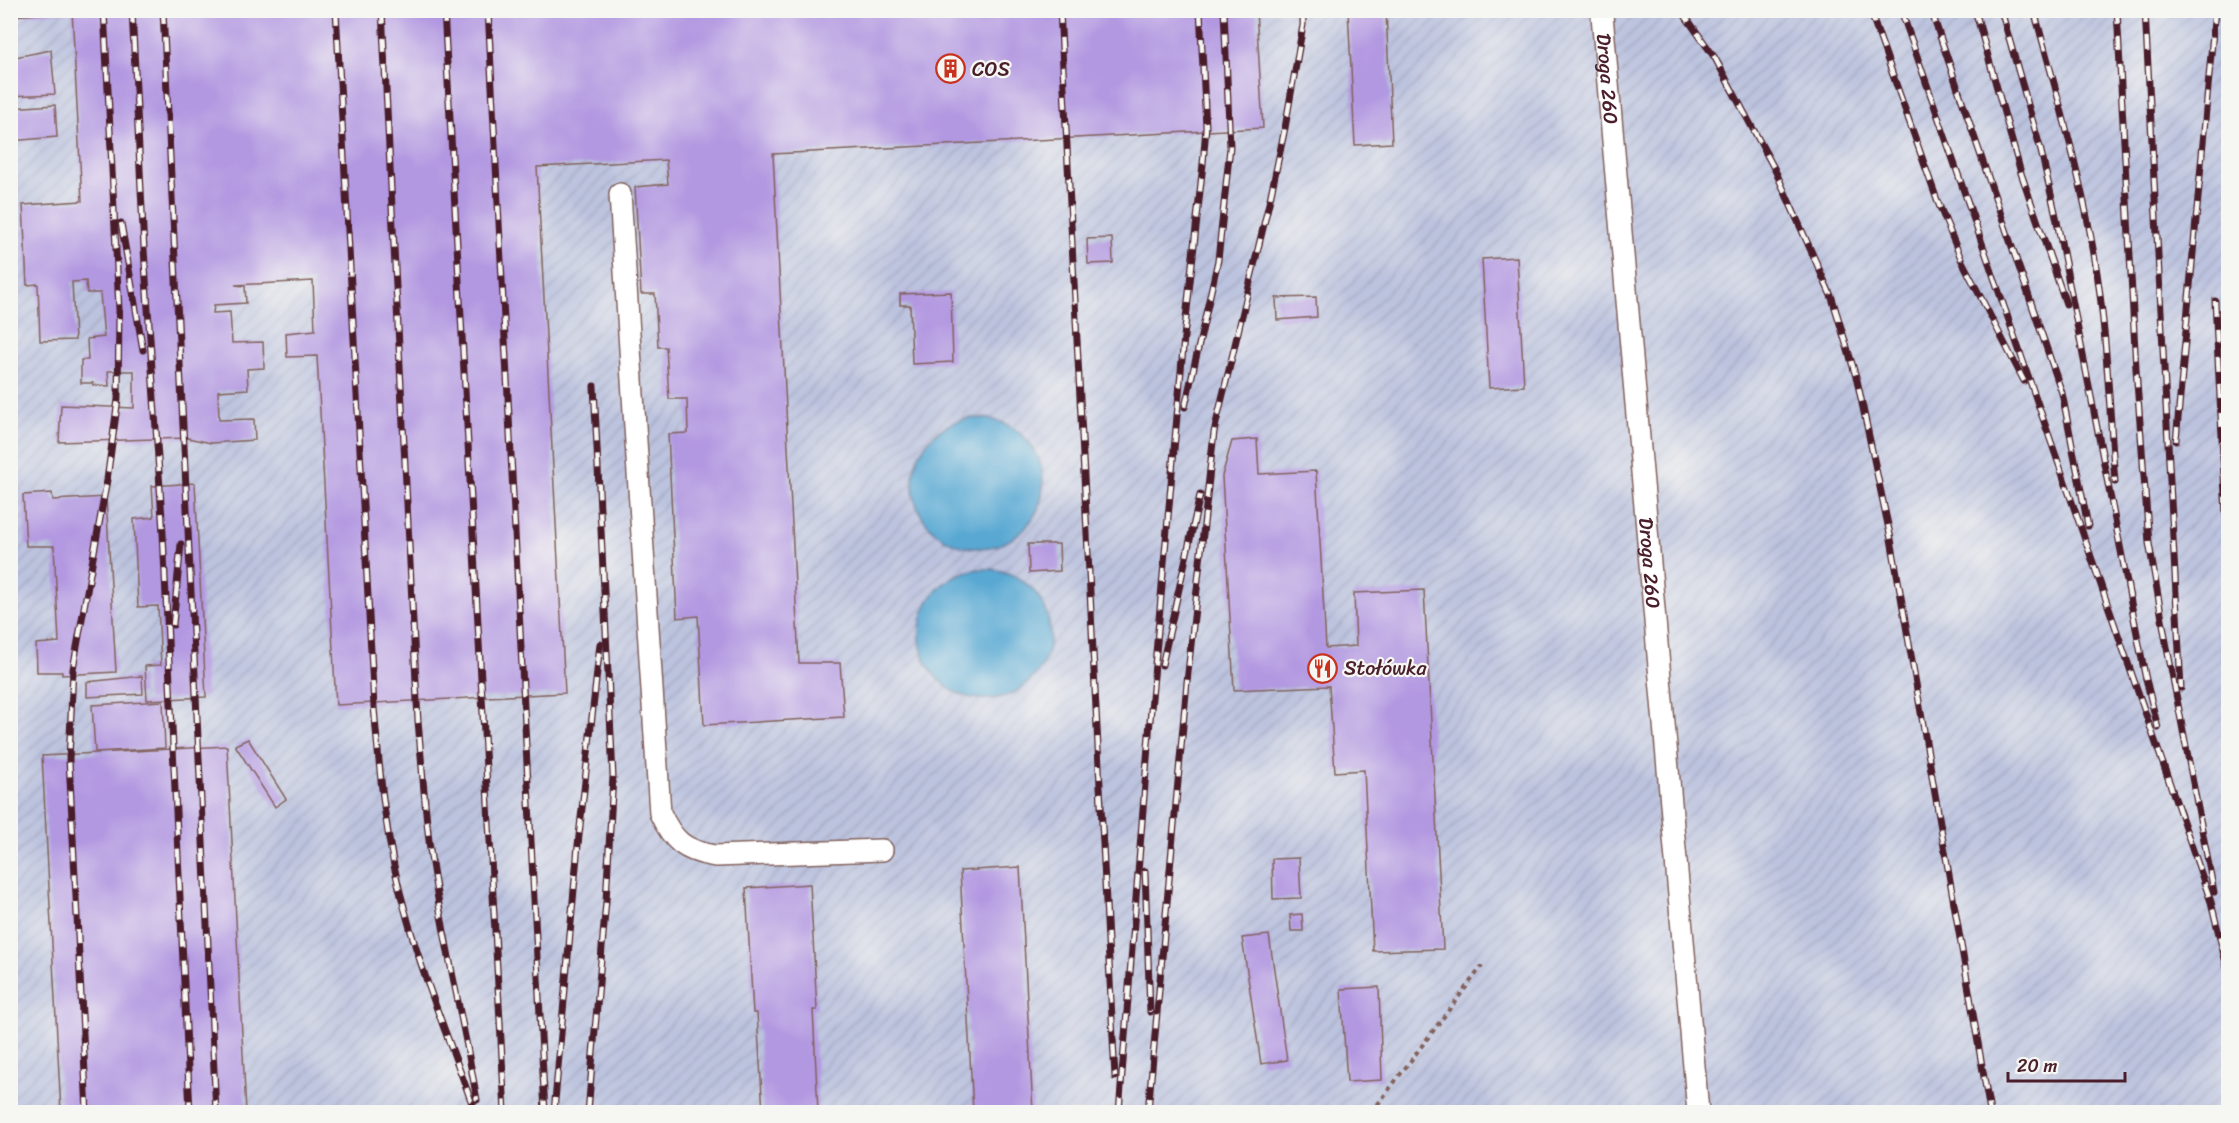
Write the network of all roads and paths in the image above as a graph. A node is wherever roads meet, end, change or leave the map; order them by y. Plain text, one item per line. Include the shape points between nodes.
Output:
1 (1602, 15) dead end
2 (620, 194) dead end
3 (882, 850) dead end
4 (1482, 966) dead end
5 (1372, 1113) edge
6 (1698, 1113) edge

1 - 6 lane, Droga 260
2 - 3 lane via 660,813 681,845 715,856
4 - 5 path

